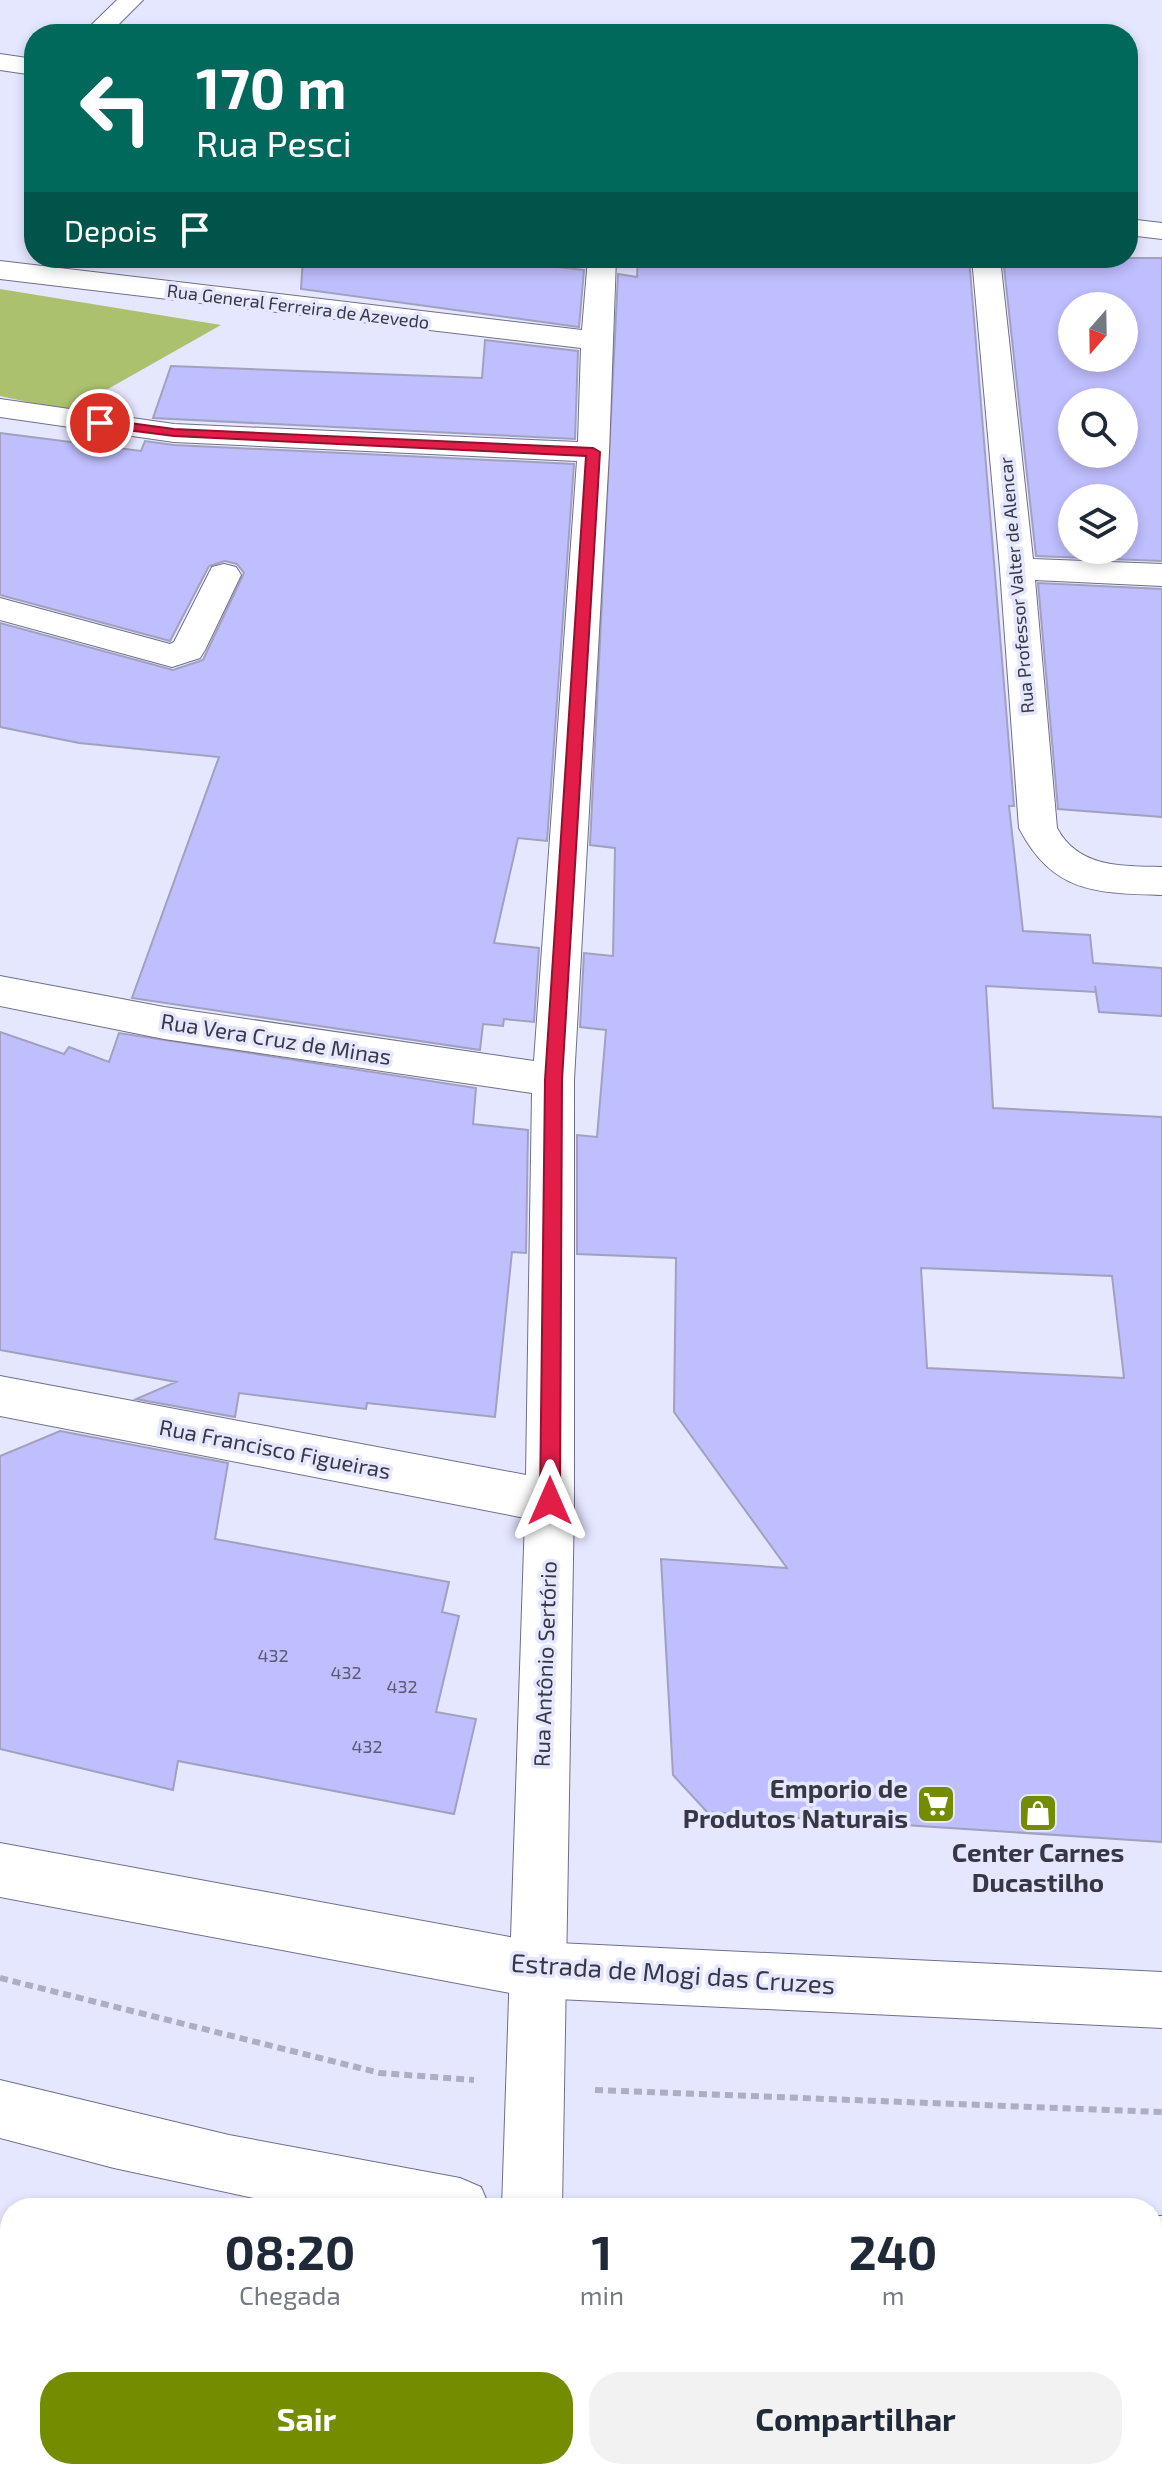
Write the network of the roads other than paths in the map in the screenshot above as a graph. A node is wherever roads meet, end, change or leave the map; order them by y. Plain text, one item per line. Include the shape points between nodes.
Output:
1 (131, 0) edge
2 (106, 24) edge
3 (0, 62) edge
4 (24, 66) edge
5 (1138, 228) edge
6 (1162, 231) edge
7 (601, 268) edge
8 (987, 268) edge
9 (0, 270) edge
10 (596, 341) junction
11 (0, 408) edge
12 (593, 452) junction
13 (1017, 569) junction
14 (224, 575) dead end
15 (1162, 575) edge
16 (0, 609) edge
17 (1162, 881) edge
18 (0, 991) edge
19 (553, 1080) junction
20 (0, 1396) edge
21 (550, 1501) junction
22 (0, 1870) edge
23 (537, 1970) junction
24 (1162, 2000) edge
25 (0, 2109) edge
26 (403, 2198) edge
27 (532, 2198) edge

1 - 2 street
3 - 4 street
5 - 6 street
7 - 10 street, Rua Antônio Sertório
8 - 13 street, Rua Professor Valter de Alencar
9 - 10 street, Rua General Ferreira de Azevedo
10 - 12 street, Rua Antônio Sertório
11 - 12 street via 174,433
12 - 19 street, Rua Antônio Sertório
13 - 15 street
13 - 17 street, Rua Professor Valter de Alencar via 1038,828 1060,861 1100,879
14 - 16 street via 188,650 180,655
18 - 19 street, Rua Vera Cruz de Minas via 164,1023
19 - 21 street, Rua Antônio Sertório
20 - 21 street, Rua Francisco Figueiras
21 - 23 street, Rua Antônio Sertório
22 - 23 street, Estrada de Mogi das Cruzes
23 - 24 street, Estrada de Mogi das Cruzes
23 - 27 street, Rua Antônio Sertório
25 - 26 street

